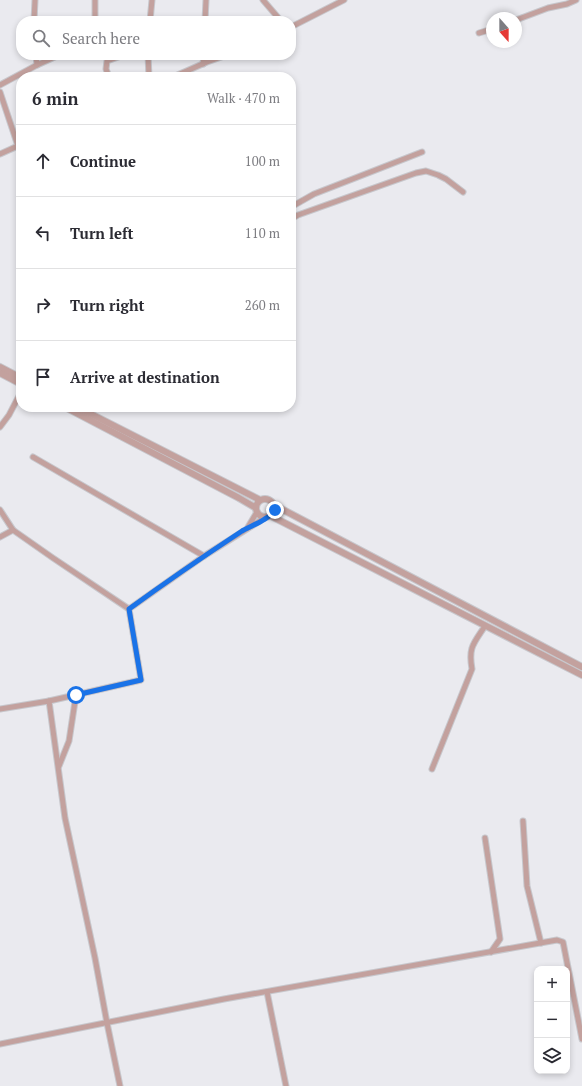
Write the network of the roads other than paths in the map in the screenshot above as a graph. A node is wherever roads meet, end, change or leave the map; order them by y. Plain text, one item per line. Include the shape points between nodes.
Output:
1 (35, 0) edge
2 (95, 0) edge
3 (152, 0) edge
4 (206, 0) edge
5 (263, 0) edge
6 (344, 0) edge
7 (576, 0) edge
8 (34, 16) edge
9 (95, 16) edge
10 (150, 16) edge
11 (205, 16) edge
12 (277, 16) edge
13 (522, 18) edge
14 (296, 24) edge
15 (486, 31) edge
16 (479, 34) dead end
17 (36, 60) edge
18 (48, 60) edge
19 (110, 60) edge
20 (148, 60) edge
21 (203, 60) edge
22 (214, 60) edge
23 (203, 64) junction
24 (37, 65) junction
25 (24, 72) edge
26 (107, 72) edge
27 (149, 72) edge
28 (185, 72) edge
29 (16, 76) edge
30 (0, 85) edge
31 (0, 92) edge
32 (16, 134) edge
33 (16, 147) edge
34 (422, 152) dead end
35 (0, 154) edge
36 (463, 192) dead end
37 (296, 204) edge
38 (296, 216) edge
39 (0, 367) edge
40 (0, 373) edge
41 (16, 375) edge
42 (16, 381) edge
43 (16, 402) edge
44 (75, 412) edge
45 (89, 412) edge
46 (0, 427) edge
47 (33, 458) dead end
48 (260, 500) junction
49 (274, 505) junction
50 (0, 510) edge
51 (256, 510) junction
52 (268, 516) junction
53 (248, 528) junction
54 (13, 530) junction
55 (0, 537) edge
56 (204, 556) junction
57 (129, 609) junction
58 (486, 626) junction
59 (582, 667) edge
60 (582, 675) edge
61 (76, 695) junction
62 (49, 701) junction
63 (0, 709) edge
64 (58, 767) junction
65 (432, 769) dead end
66 (523, 821) dead end
67 (485, 838) dead end
68 (542, 943) junction
69 (491, 952) junction
70 (267, 992) junction
71 (107, 1023) junction
72 (582, 1039) edge
73 (0, 1044) edge
74 (120, 1086) edge
75 (286, 1086) edge

1 - 8 street
2 - 9 street
3 - 10 street
4 - 11 street
5 - 12 street
6 - 14 street
7 - 13 street
15 - 16 street
17 - 24 street
18 - 24 street
19 - 26 street via 107,61
20 - 27 street
21 - 23 street
22 - 23 street
23 - 28 street
24 - 25 street
29 - 30 street
31 - 32 street
33 - 35 street
34 - 37 street via 314,194
36 - 38 street via 446,179 426,171 408,175
39 - 41 street
40 - 42 street
43 - 46 street
44 - 51 street via 239,498
45 - 48 street
47 - 56 street
48 - 49 street via 267,499
48 - 51 street
49 - 52 street via 275,510
49 - 59 street
50 - 54 street
51 - 52 street via 261,516
51 - 53 street
52 - 53 street
52 - 58 street
53 - 56 street
54 - 55 street
54 - 57 street
56 - 57 street
57 - 61 street via 141,680
58 - 60 street
58 - 65 street via 471,647 472,669
61 - 62 street
61 - 64 street via 69,741
62 - 63 street
62 - 64 street
64 - 71 street via 65,818
66 - 68 street via 527,886
67 - 69 street via 500,939
68 - 69 street
68 - 72 street via 557,940 563,942
69 - 70 street
70 - 71 street
70 - 75 street
71 - 73 street
71 - 74 street

